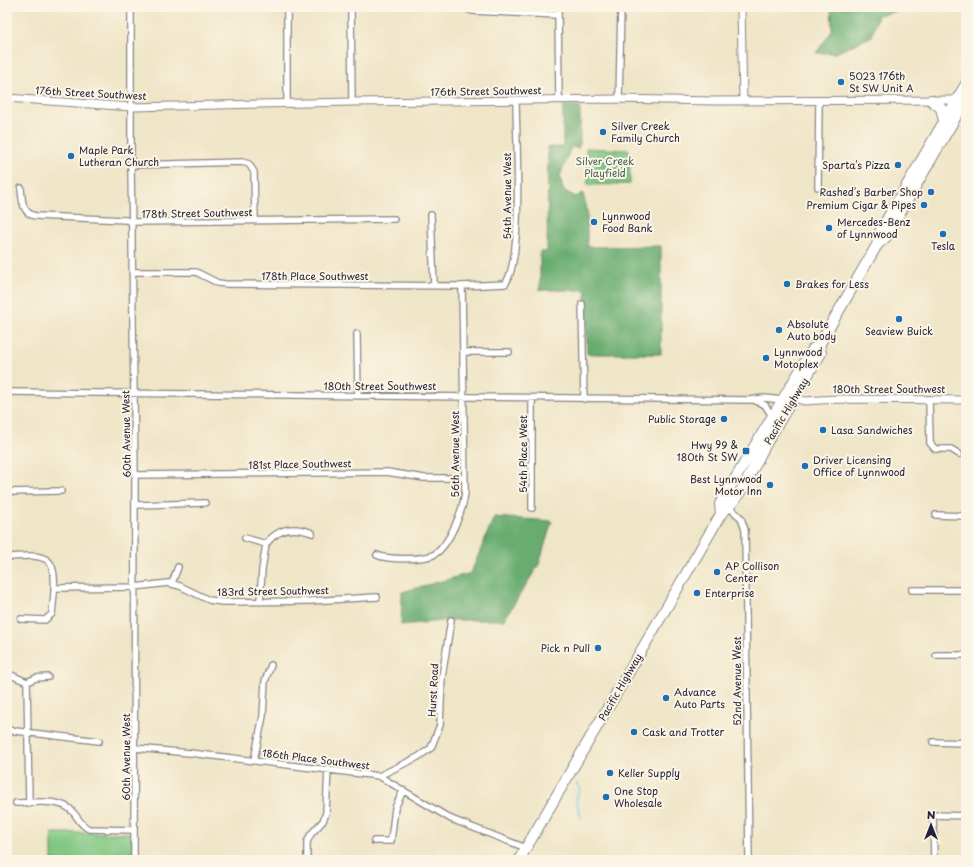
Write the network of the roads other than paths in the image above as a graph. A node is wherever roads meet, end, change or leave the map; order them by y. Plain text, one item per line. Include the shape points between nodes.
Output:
1 (131, 7) edge
2 (287, 7) edge
3 (351, 7) edge
4 (464, 7) edge
5 (558, 7) edge
6 (621, 7) edge
7 (741, 7) edge
8 (558, 15) junction
9 (966, 84) edge
10 (7, 98) edge
11 (619, 99) junction
12 (516, 100) junction
13 (559, 100) junction
14 (743, 100) junction
15 (819, 100) junction
16 (931, 100) junction
17 (964, 100) edge
18 (352, 102) junction
19 (288, 103) junction
20 (132, 107) junction
21 (944, 120) junction
22 (131, 165) junction
23 (818, 186) dead end
24 (21, 188) dead end
25 (902, 193) junction
26 (432, 215) dead end
27 (394, 219) dead end
28 (255, 221) junction
29 (132, 222) junction
30 (893, 226) junction
31 (877, 245) junction
32 (133, 272) junction
33 (434, 285) junction
34 (500, 285) joint
35 (462, 286) junction
36 (582, 304) dead end
37 (357, 334) dead end
38 (819, 345) junction
39 (463, 352) junction
40 (508, 352) dead end
41 (798, 373) junction
42 (800, 387) junction
43 (7, 392) edge
44 (134, 395) junction
45 (358, 396) junction
46 (463, 397) junction
47 (794, 398) junction
48 (532, 399) junction
49 (584, 399) junction
50 (928, 399) junction
51 (752, 400) junction
52 (782, 400) junction
53 (812, 400) junction
54 (966, 400) edge
55 (772, 416) junction
56 (769, 439) junction
57 (959, 454) dead end
58 (135, 475) junction
59 (464, 478) junction
60 (729, 488) junction
61 (60, 491) dead end
62 (7, 492) edge
63 (205, 503) dead end
64 (135, 505) junction
65 (729, 507) junction
66 (532, 508) dead end
67 (721, 514) junction
68 (936, 515) dead end
69 (966, 516) edge
70 (312, 533) dead end
71 (245, 538) dead end
72 (266, 544) junction
73 (377, 555) dead end
74 (7, 557) edge
75 (178, 567) dead end
76 (172, 583) junction
77 (54, 588) junction
78 (135, 588) junction
79 (912, 590) dead end
80 (966, 590) edge
81 (377, 597) dead end
82 (260, 601) junction
83 (21, 619) dead end
84 (451, 620) dead end
85 (936, 655) dead end
86 (966, 655) edge
87 (271, 665) dead end
88 (11, 675) dead end
89 (48, 678) dead end
90 (28, 682) junction
91 (7, 730) edge
92 (29, 733) junction
93 (99, 741) dead end
94 (933, 742) dead end
95 (966, 743) edge
96 (135, 748) junction
97 (254, 760) junction
98 (328, 768) junction
99 (379, 776) junction
100 (403, 791) junction
101 (16, 804) dead end
102 (29, 804) junction
103 (966, 816) edge
104 (134, 830) junction
105 (374, 840) dead end
106 (526, 848) junction
107 (134, 860) edge
108 (307, 860) edge
109 (519, 860) edge
110 (749, 860) edge
111 (934, 860) edge

1 - 20 street, 60th Avenue West
2 - 19 street
3 - 18 street
4 - 8 street via 472,12
5 - 8 street
6 - 11 street
7 - 14 street
8 - 13 street
9 - 17 highway, Pacific Highway
10 - 20 street, 176th Street Southwest
11 - 13 street, 176th Street Southwest
11 - 14 street, 176th Street Southwest
12 - 13 street, 176th Street Southwest
12 - 18 street, 176th Street Southwest
12 - 34 street, 54th Avenue West via 516,243 508,280
14 - 15 street, 176th Street Southwest
15 - 16 street, 176th Street Southwest
15 - 23 street
16 - 17 street, 176th Street Southwest
16 - 21 highway via 941,108
17 - 21 highway, Pacific Highway
17 - 30 highway, Pacific Highway
18 - 19 street, 176th Street Southwest
19 - 20 street, 176th Street Southwest
20 - 22 street, 60th Avenue West
21 - 25 highway, Pacific Highway
22 - 28 street via 242,162 251,166 254,172
22 - 29 street, 60th Avenue West
24 - 29 street, 178th Street Southwest via 24,207 32,215
25 - 30 highway via 901,202 893,218
25 - 31 highway, Pacific Highway via 880,232
26 - 33 street
27 - 28 street, 178th Street Southwest
28 - 29 street, 178th Street Southwest
29 - 32 street, 60th Avenue West
30 - 31 highway, Pacific Highway
31 - 38 highway, Pacific Highway
32 - 33 street, 178th Place Southwest via 196,272 225,284
32 - 44 street, 60th Avenue West
33 - 35 street, 178th Place Southwest
34 - 35 street, 178th Place Southwest
35 - 39 street, 56th Avenue West
36 - 49 street
37 - 45 street
38 - 41 highway, Pacific Highway via 813,349
38 - 42 highway, Pacific Highway via 821,353
39 - 40 street
39 - 46 street, 56th Avenue West
41 - 47 highway via 792,391
41 - 52 highway, Pacific Highway
42 - 47 highway, Pacific Highway
42 - 53 street via 807,398
43 - 44 street, 180th Street Southwest
44 - 45 street, 180th Street Southwest
44 - 58 street, 60th Avenue West
45 - 46 street, 180th Street Southwest
46 - 48 street, 180th Street Southwest
46 - 59 street, 56th Avenue West
47 - 53 street, 180th Street Southwest via 801,401
47 - 56 highway, Pacific Highway
48 - 49 street, 180th Street Southwest
48 - 66 street, 54th Place West
49 - 51 street, 180th Street Southwest
50 - 53 street, 180th Street Southwest
50 - 54 street, 180th Street Southwest
50 - 57 street via 930,443 935,449 950,449
51 - 52 street, 180th Street Southwest
51 - 55 street via 765,405
52 - 55 highway, Pacific Highway
52 - 56 highway via 782,407
55 - 60 highway, Pacific Highway
56 - 65 highway, Pacific Highway
58 - 59 street, 181st Place Southwest via 387,472 424,478
58 - 64 street, 60th Avenue West
59 - 73 street, 56th Avenue West via 461,514 436,553 426,558 385,558
60 - 65 highway
60 - 67 highway, Pacific Highway via 720,504
61 - 62 street
63 - 64 street
64 - 78 street, 60th Avenue West
65 - 67 highway, Pacific Highway
65 - 110 street, 52nd Avenue West via 741,518 745,530
67 - 106 highway, Pacific Highway
68 - 69 street
70 - 72 street via 300,529 282,530
71 - 72 street
72 - 82 street
74 - 77 street via 34,556 47,560 53,568
75 - 76 street
76 - 78 street, 183rd Street Southwest
76 - 82 street, 183rd Street Southwest via 214,601
77 - 78 street, 183rd Street Southwest
77 - 83 street via 52,614 45,620
78 - 96 street, 60th Avenue West
79 - 80 street
81 - 82 street, 183rd Street Southwest
84 - 99 street, Hurst Road via 442,677 440,726 431,748
85 - 86 street
87 - 97 street via 265,681 263,716
88 - 90 street
89 - 90 street via 36,678
90 - 92 street
91 - 92 street
92 - 93 street
92 - 102 street
94 - 95 street
96 - 97 street, 186th Place Southwest
96 - 104 street, 60th Avenue West
97 - 98 street, 186th Place Southwest
98 - 99 street, 186th Place Southwest
98 - 108 street via 326,813 307,842
99 - 100 street, 186th Place Southwest
100 - 105 street via 395,808 391,841
100 - 106 street, 186th Place Southwest via 451,819
101 - 102 street
102 - 104 street via 63,805 72,810 83,826 89,828
103 - 111 street via 933,815
104 - 107 street, 60th Avenue West
106 - 109 highway, Pacific Highway

